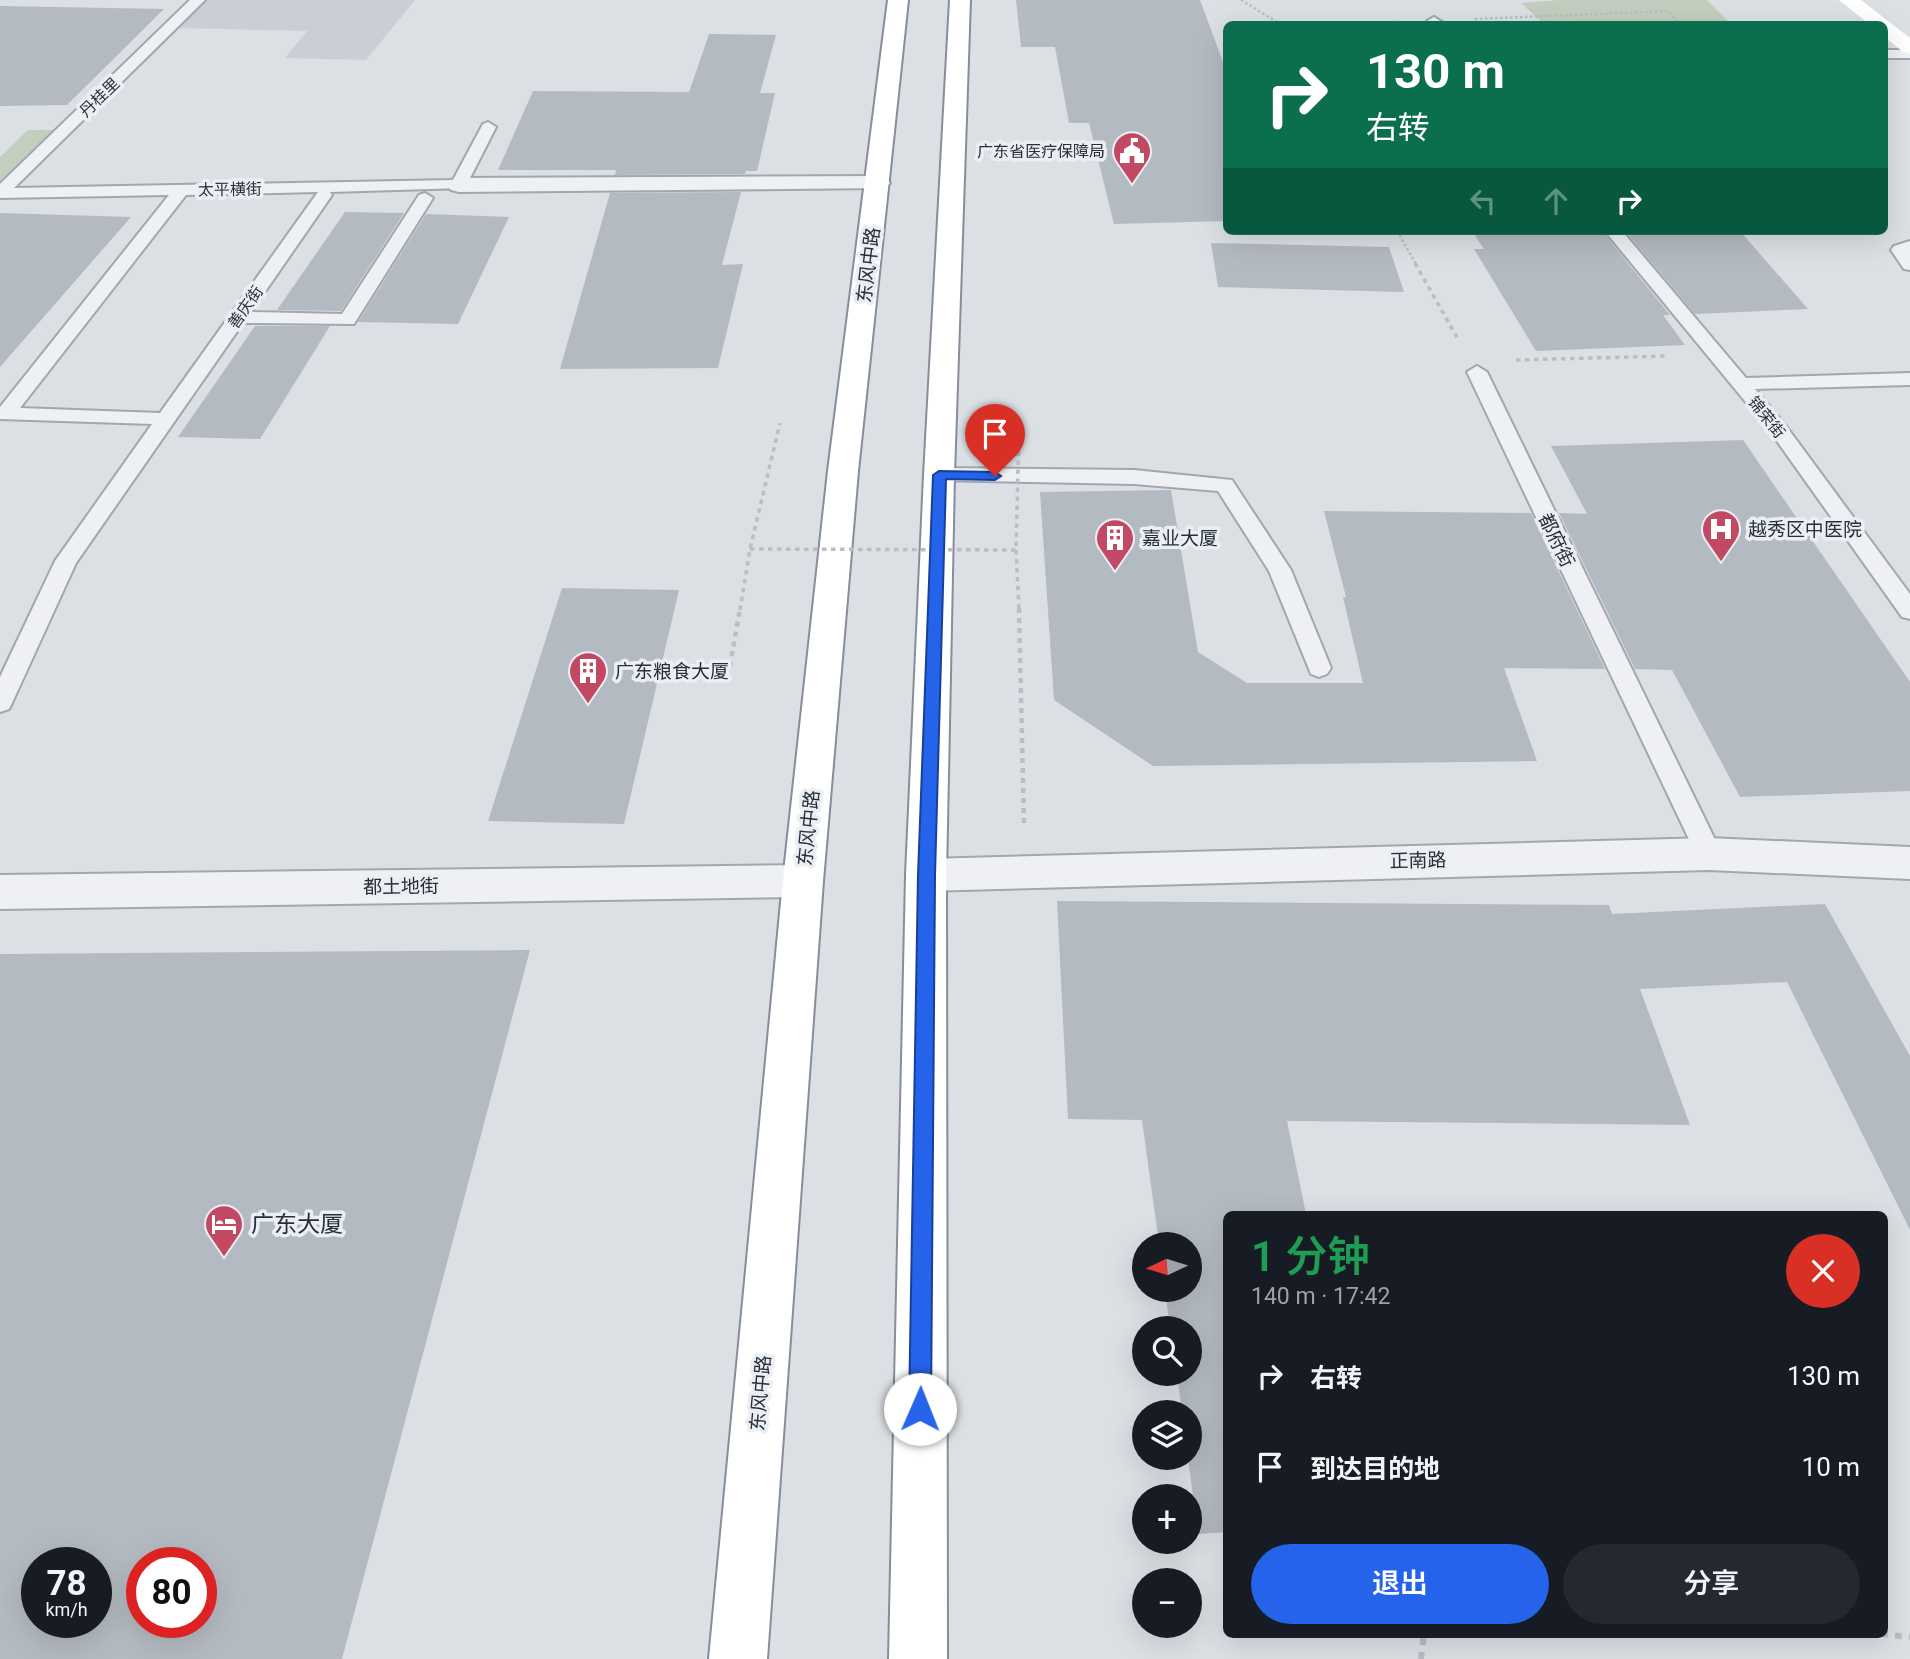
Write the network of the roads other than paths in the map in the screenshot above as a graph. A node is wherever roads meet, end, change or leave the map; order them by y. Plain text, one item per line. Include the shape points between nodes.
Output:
1 (198, 0) edge
2 (898, 0) edge
3 (960, 0) edge
4 (1849, 0) edge
5 (1876, 21) edge
6 (1888, 30) edge
7 (1910, 48) edge
8 (1888, 54) edge
9 (1910, 54) edge
10 (488, 127) dead end
11 (878, 183) junction
12 (459, 185) junction
13 (181, 190) junction
14 (0, 193) edge
15 (324, 195) dead end
16 (425, 198) dead end
17 (1616, 235) edge
18 (1910, 247) edge
19 (1910, 265) edge
20 (239, 317) junction
21 (1473, 366) road end
22 (1910, 379) edge
23 (1740, 384) junction
24 (3, 413) edge
25 (166, 419) junction
26 (939, 475) junction
27 (1910, 611) edge
28 (1319, 668) dead end
29 (0, 703) edge
30 (1709, 854) junction
31 (1910, 863) edge
32 (926, 875) junction
33 (803, 881) junction
34 (0, 892) edge
35 (738, 1659) edge
36 (918, 1659) edge

1 - 14 lane, 丹桂里
2 - 11 main road, 东风中路
3 - 26 main road
4 - 5 main road
6 - 7 main road
8 - 9 lane
10 - 12 lane
11 - 12 street
11 - 33 main road, 东风中路 via 843,471
12 - 13 lane, 太平横街
13 - 14 lane, 太平横街
13 - 24 lane
15 - 20 lane, 善庆街
16 - 20 lane via 348,320
17 - 23 lane, 锦荣街
18 - 19 lane via 1900,250
20 - 25 lane, 善庆街
21 - 30 lane, 都府街
22 - 23 lane
23 - 27 lane, 锦荣街 via 1779,430
24 - 25 lane
25 - 29 lane, 善庆街 via 66,561
26 - 28 lane via 1134,477 1225,485 1280,570
26 - 32 main road
30 - 31 street, 正南路
30 - 32 street, 正南路
32 - 36 main road
33 - 34 street, 都土地街
33 - 35 main road, 东风中路

